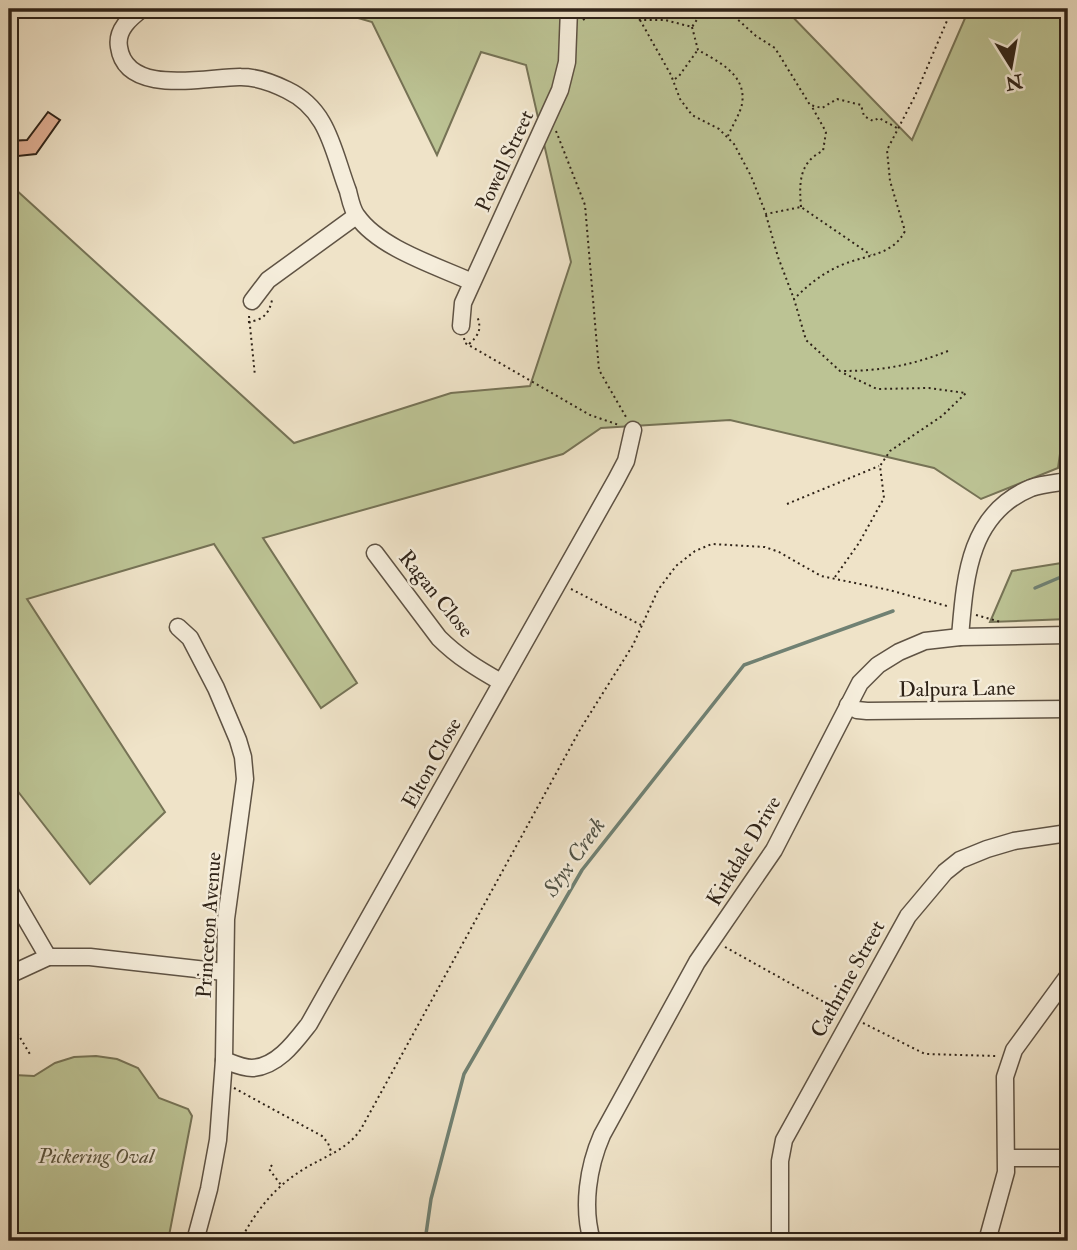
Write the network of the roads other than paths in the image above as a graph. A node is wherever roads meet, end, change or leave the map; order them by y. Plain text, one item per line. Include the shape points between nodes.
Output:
1 (142, 9) edge
2 (569, 9) edge
3 (356, 216) junction
4 (471, 282) junction
5 (252, 301) road end
6 (461, 326) road end
7 (633, 430) road end
8 (1068, 481) edge
9 (375, 553) dead end
10 (178, 627) dead end
11 (1068, 635) edge
12 (960, 637) junction
13 (501, 682) junction
14 (848, 705) junction
15 (1068, 709) edge
16 (1068, 833) edge
17 (9, 890) edge
18 (48, 957) junction
19 (223, 972) junction
20 (9, 975) edge
21 (1068, 976) edge
22 (224, 1060) junction
23 (1007, 1158) junction
24 (1068, 1158) edge
25 (195, 1241) edge
26 (592, 1241) edge
27 (780, 1241) edge
28 (987, 1241) edge

1 - 3 street via 121,30 118,47 124,63 138,73 179,83 242,77 290,91 325,123
2 - 4 street, Powell Street via 567,62 550,116
3 - 4 street via 396,247
3 - 5 street via 268,280
4 - 6 street, Powell Street
7 - 13 street, Elton Close via 626,461
8 - 12 street via 1031,488 1003,505 980,531 967,574
9 - 13 street, Ragan Close via 445,644
10 - 19 street, Princeton Avenue via 200,654 243,757 245,779
11 - 12 street, Kirkdale Drive
12 - 14 street, Kirkdale Drive via 925,641 899,652 860,683
13 - 22 street, Elton Close via 309,1024 282,1055 264,1065 252,1068
14 - 15 street, Dalpura Lane via 867,712
14 - 26 street, Kirkdale Drive via 774,850 712,940 602,1135 588,1189
16 - 27 street, Cathrine Street via 1014,841 960,860 908,916 788,1130 781,1150
17 - 18 street
18 - 19 street via 90,957
18 - 20 street
19 - 22 street, Princeton Avenue
21 - 23 street via 1011,1056 1005,1077
22 - 25 street, Princeton Avenue via 218,1140
23 - 24 street
23 - 28 street

